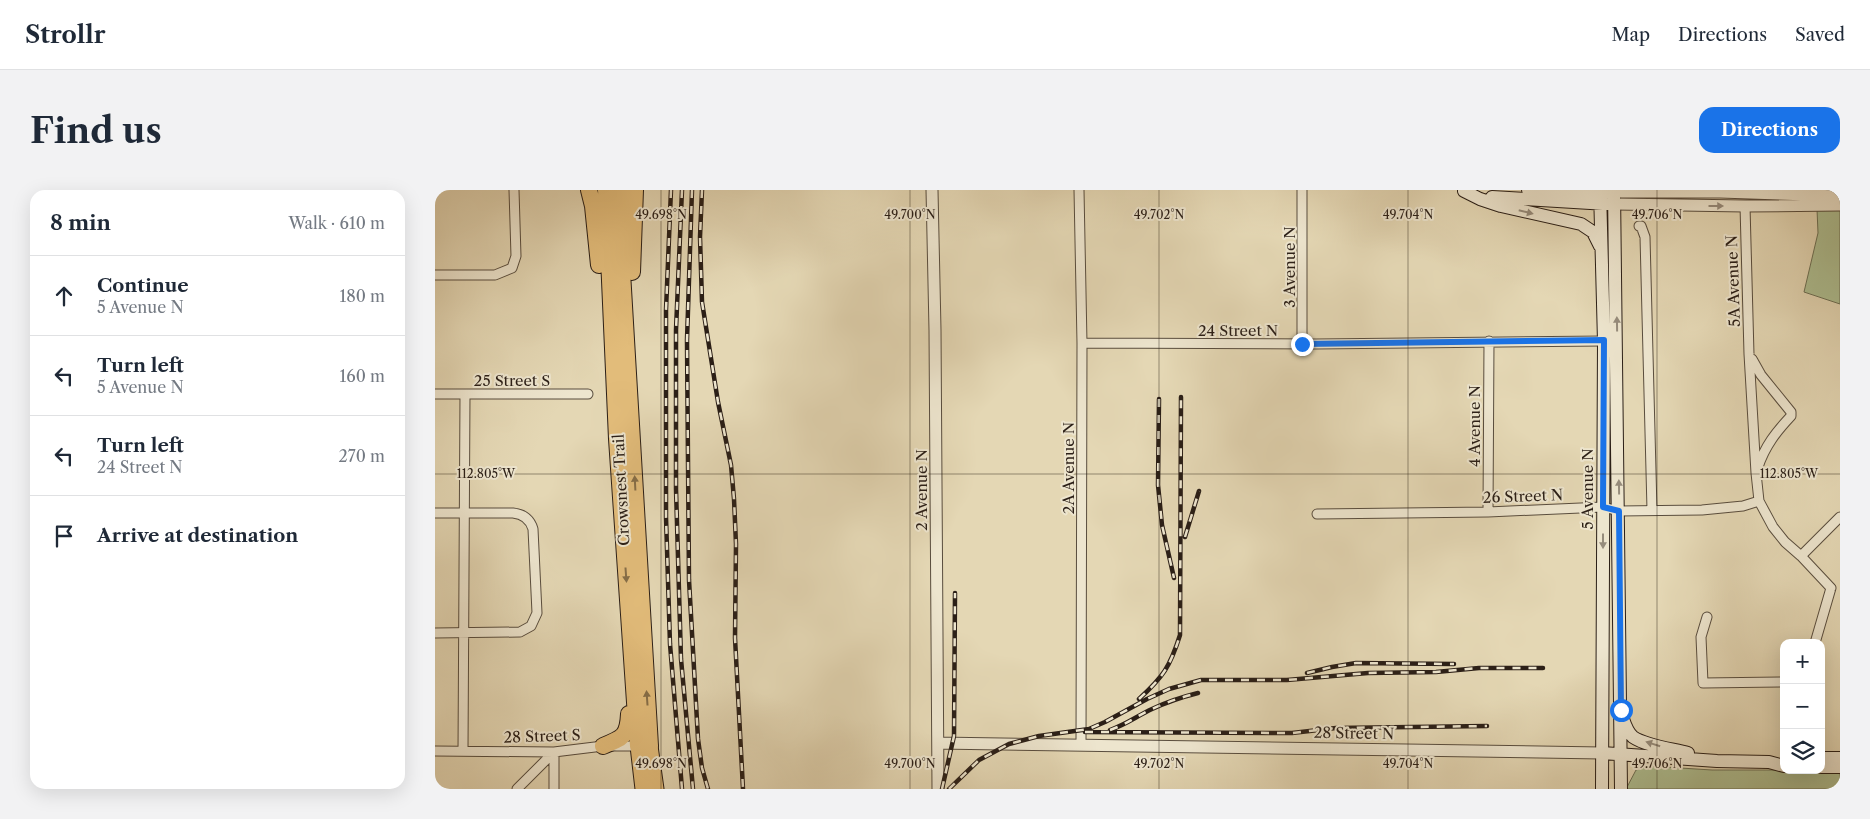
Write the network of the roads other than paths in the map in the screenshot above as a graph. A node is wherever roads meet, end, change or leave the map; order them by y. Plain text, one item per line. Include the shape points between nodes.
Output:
1 (514, 190) edge
2 (589, 190) edge
3 (606, 190) edge
4 (619, 190) edge
5 (635, 190) edge
6 (932, 190) edge
7 (1079, 190) edge
8 (1303, 190) edge
9 (1463, 190) edge
10 (1528, 190) edge
11 (1565, 191) edge
12 (1720, 191) edge
13 (1600, 195) edge
14 (1615, 195) edge
15 (1834, 198) edge
16 (1745, 206) junction
17 (1639, 226) dead end
18 (1601, 248) junction
19 (435, 275) edge
20 (1604, 340) junction
21 (1489, 342) junction
22 (1082, 343) junction
23 (1302, 344) junction
24 (1749, 354) junction
25 (435, 394) edge
26 (465, 394) junction
27 (588, 394) dead end
28 (625, 438) junction
29 (1756, 473) junction
30 (1759, 501) junction
31 (1603, 507) junction
32 (1652, 510) junction
33 (1619, 511) junction
34 (435, 512) edge
35 (1488, 512) junction
36 (464, 513) junction
37 (1317, 514) dead end
38 (1840, 517) edge
39 (1801, 556) junction
40 (1831, 588) junction
41 (1840, 591) edge
42 (1707, 617) dead end
43 (435, 633) edge
44 (464, 633) junction
45 (1816, 639) edge
46 (1780, 682) edge
47 (633, 694) junction
48 (1621, 710) junction
49 (938, 743) junction
50 (1081, 745) junction
51 (603, 746) junction
52 (644, 746) junction
53 (435, 751) edge
54 (463, 751) junction
55 (554, 752) junction
56 (1602, 753) junction
57 (1622, 755) junction
58 (1827, 759) edge
59 (1780, 760) edge
60 (1717, 761) junction
61 (1769, 762) junction
62 (1780, 765) edge
63 (1840, 767) edge
64 (517, 789) edge
65 (554, 789) edge
66 (643, 789) edge
67 (656, 789) edge
68 (938, 789) edge
69 (1603, 789) edge
70 (1621, 789) edge

1 - 19 street via 516,256 512,268 495,275
2 - 28 highway
3 - 28 highway, Crowsnest Trail
4 - 28 highway, Crowsnest Trail
5 - 28 highway
6 - 49 street, 2 Avenue N
7 - 22 street, 2A Avenue N
8 - 23 street, 3 Avenue N
9 - 13 main road via 1510,199
9 -> 18 main road via 1501,206 1581,224 1593,232
10 - 11 main road
11 - 13 main road
12 - 14 street
12 - 15 street
13 - 14 main road
13 - 18 main road, 5 Avenue N
14 -> 16 street
33 -> 14 main road, 5 Avenue N
15 - 16 street
16 - 24 street, 5A Avenue N
17 - 32 street via 1645,237
18 - 20 main road, 5 Avenue N
20 - 21 street, 24 Street N
20 - 31 main road, 5 Avenue N
21 - 23 street, 24 Street N
21 - 35 street, 4 Avenue N
22 - 23 street, 24 Street N
22 - 50 street, 2A Avenue N
24 - 29 street, 5A Avenue N
24 - 29 street, 5A Avenue N via 1761,375 1791,412 1763,451
25 - 26 street, 25 Street S
26 - 27 street, 25 Street S
26 - 36 street
28 -> 47 highway, Crowsnest Trail
52 -> 28 highway, Crowsnest Trail
29 - 30 street, 5A Avenue N
30 - 32 street, 26 Street N via 1702,510
30 - 39 street, 5A Avenue N via 1773,527
31 - 33 street, 26 Street N
31 - 35 street, 26 Street N
31 -> 56 main road, 5 Avenue N
32 - 33 street, 26 Street N
33 - 48 main road, 5 Avenue N
34 - 36 street
35 - 37 street, 26 Street N
36 - 44 street
36 - 44 street via 513,513 526,518 533,529 537,613 528,629 516,633
38 - 39 street
39 - 40 street, 5A Avenue N
40 - 41 street
40 - 45 street
42 - 46 street via 1701,637 1703,683
43 - 44 street
44 - 54 street
47 - 51 highway via 626,732 618,740
47 - 52 highway, Crowsnest Trail
48 - 57 main road, 5 Avenue N
60 -> 48 main road via 1633,737 1627,730
49 - 50 street, 28 Street N
49 - 68 street, 2 Avenue N
50 - 56 street, 28 Street N
51 - 52 street, 28 Street S
51 - 55 street, 28 Street S
52 - 66 highway, Crowsnest Trail
52 - 67 highway, Crowsnest Trail
53 - 54 street, 28 Street S
54 - 55 street, 28 Street S
55 - 64 street
55 - 65 street
56 - 57 main road, 28 Street N
56 - 69 main road, 5 Avenue N
57 - 60 main road, 28 Street N
57 - 70 main road, 5 Avenue N
58 - 63 main road
59 - 61 main road, 28 Street N
60 - 61 main road, 28 Street N
61 - 62 main road, 28 Street N

